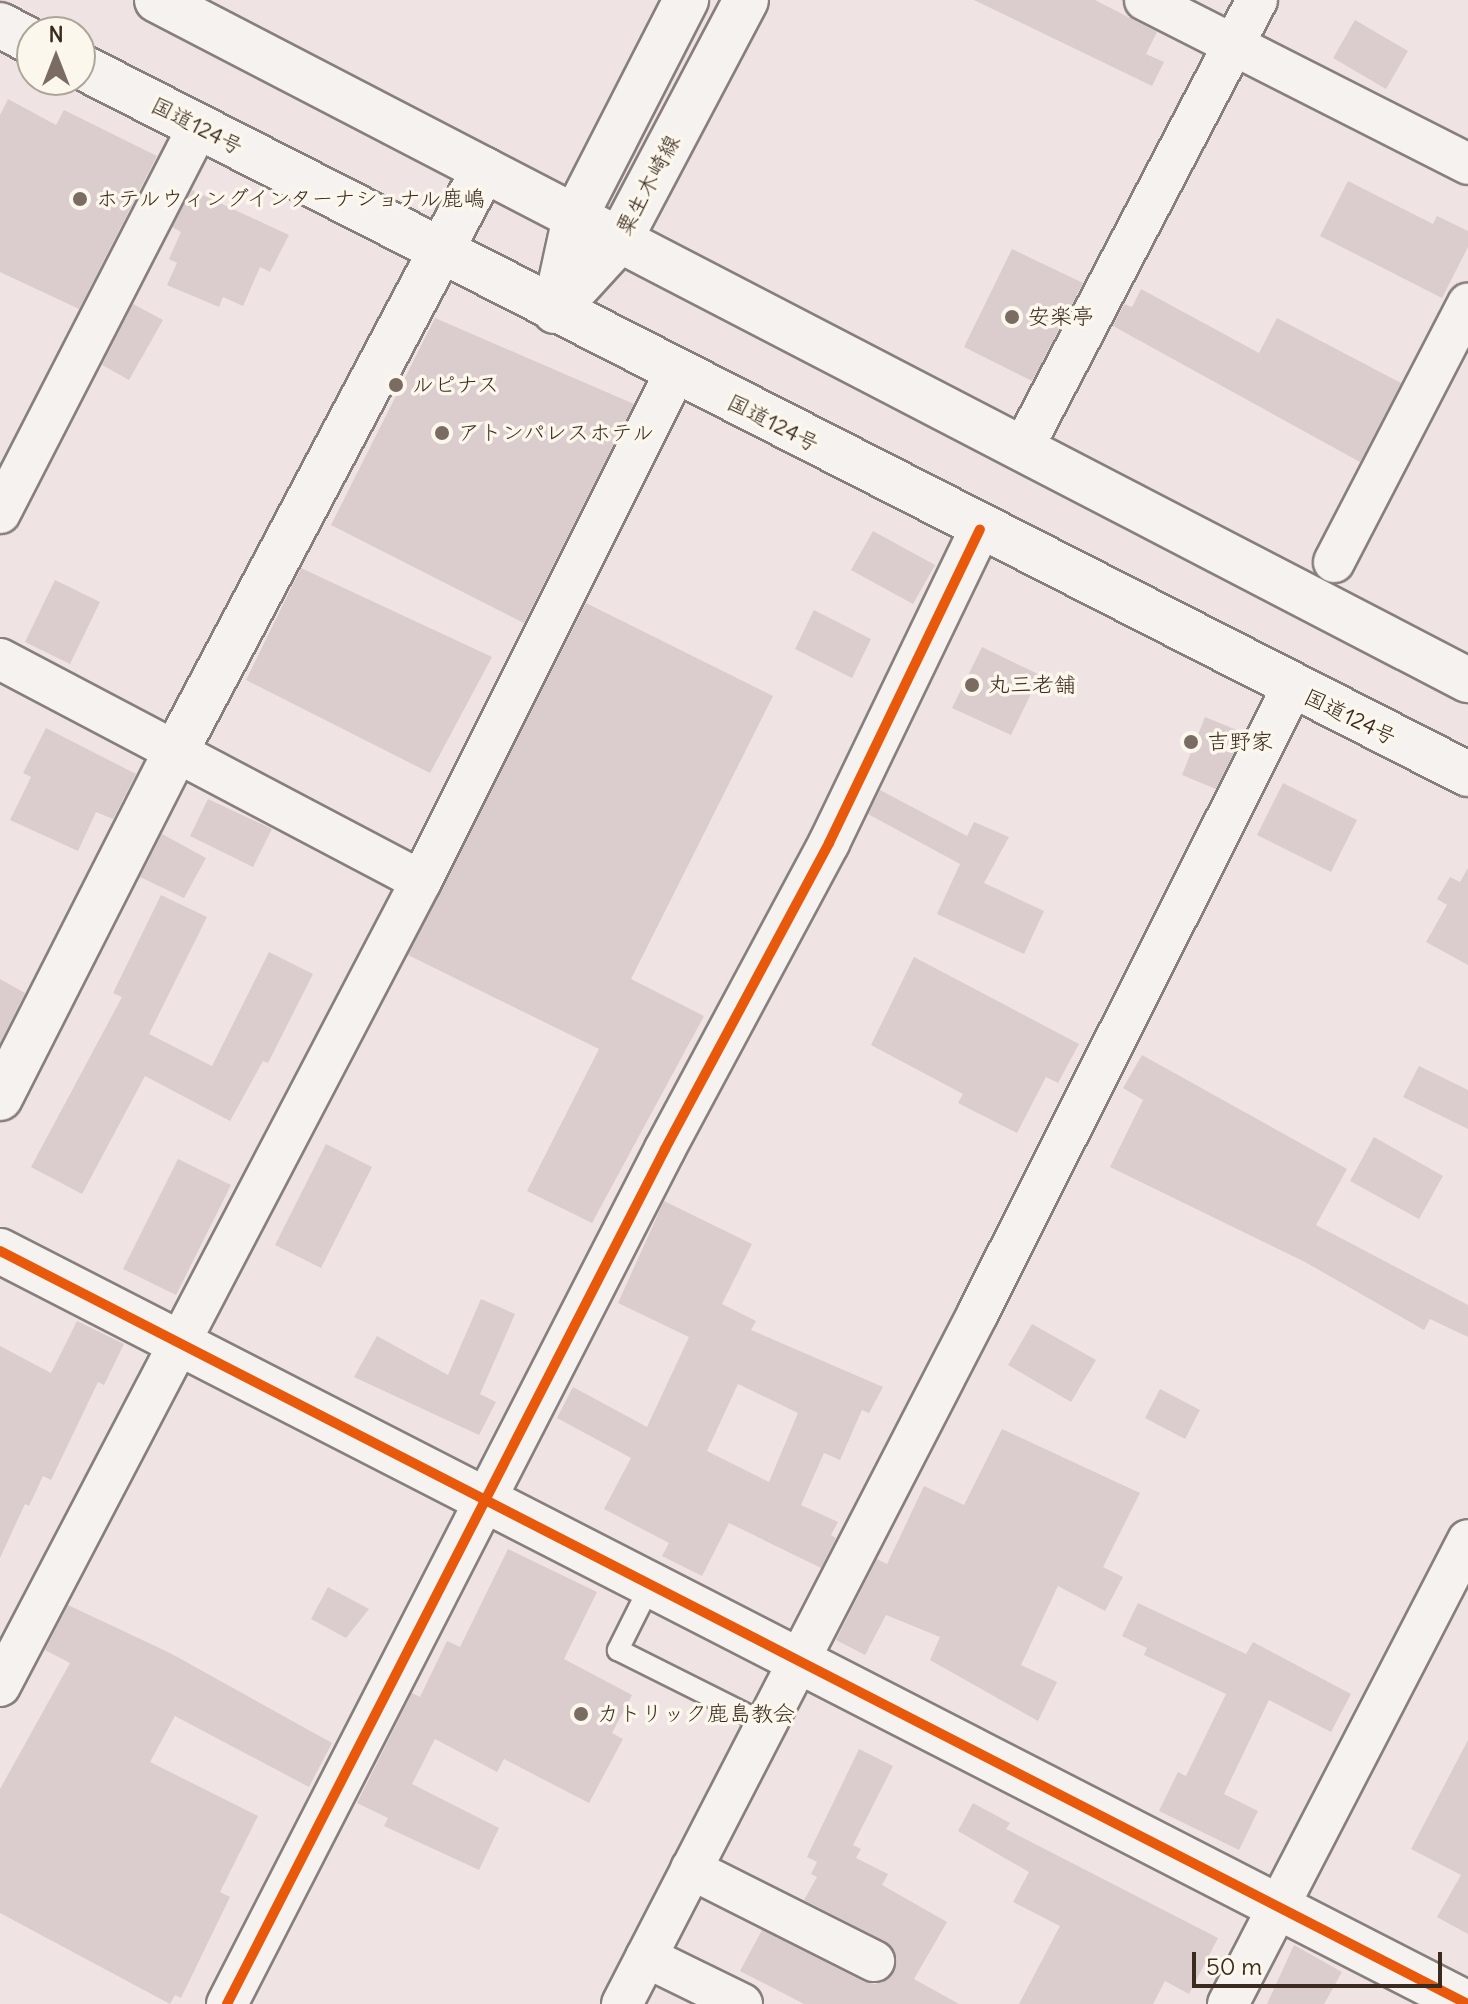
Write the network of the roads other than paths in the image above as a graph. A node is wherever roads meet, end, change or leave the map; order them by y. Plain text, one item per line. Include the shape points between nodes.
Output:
1 (157, 0) edge
2 (686, 0) edge
3 (746, 0) edge
4 (1145, 0) edge
5 (1257, 0) edge
6 (1234, 44) junction
7 (96, 74) edge
8 (198, 127) junction
9 (1468, 164) edge
10 (484, 169) junction
11 (575, 217) junction
12 (619, 241) junction
13 (440, 252) junction
14 (1468, 304) edge
15 (555, 311) junction
16 (675, 373) junction
17 (1024, 446) junction
18 (0, 513) edge
19 (980, 529) junction
20 (1334, 562) dead end
21 (0, 659) edge
22 (1468, 680) edge
23 (1292, 688) junction
24 (176, 751) junction
25 (1468, 774) edge
26 (421, 881) junction
27 (0, 1098) edge
28 (0, 1251) edge
29 (180, 1344) junction
30 (485, 1504) junction
31 (1468, 1540) edge
32 (650, 1586) junction
33 (798, 1661) junction
34 (0, 1684) edge
35 (766, 1724) junction
36 (691, 1869) junction
37 (1279, 1906) junction
38 (646, 1957) junction
39 (874, 1961) dead end
40 (227, 2004) edge
41 (622, 2004) edge
42 (742, 2004) edge
43 (1228, 2004) edge
44 (1468, 2004) edge

1 - 10 main road
2 - 11 main road
3 - 12 main road, 粟生木崎線
4 - 6 street
5 - 6 street
6 - 9 street
6 - 17 street
7 - 8 main road, 国道124号
8 - 13 main road, 国道124号
8 - 18 street
10 - 11 main road
10 - 13 main road
11 - 12 main road
11 - 15 main road
12 - 15 main road, 粟生木崎線
12 - 17 main road
13 - 15 main road, 国道124号
13 - 24 main road
14 - 20 street
15 - 16 main road, 国道124号
16 - 19 main road, 国道124号
16 - 26 street
17 - 22 main road
19 - 23 main road, 国道124号
19 - 30 street via 829,843 665,1149
21 - 24 street
23 - 25 main road, 国道124号
23 - 33 street
24 - 26 street
24 - 27 main road
26 - 29 street
28 - 29 main road
29 - 30 main road
29 - 34 street
30 - 32 main road
30 - 40 street
31 - 37 street
32 - 33 main road
32 - 35 lane via 618,1650
33 - 35 street
33 - 37 main road
35 - 36 street
36 - 38 street
36 - 39 street
37 - 43 street
37 - 44 main road
38 - 41 street
38 - 42 street

